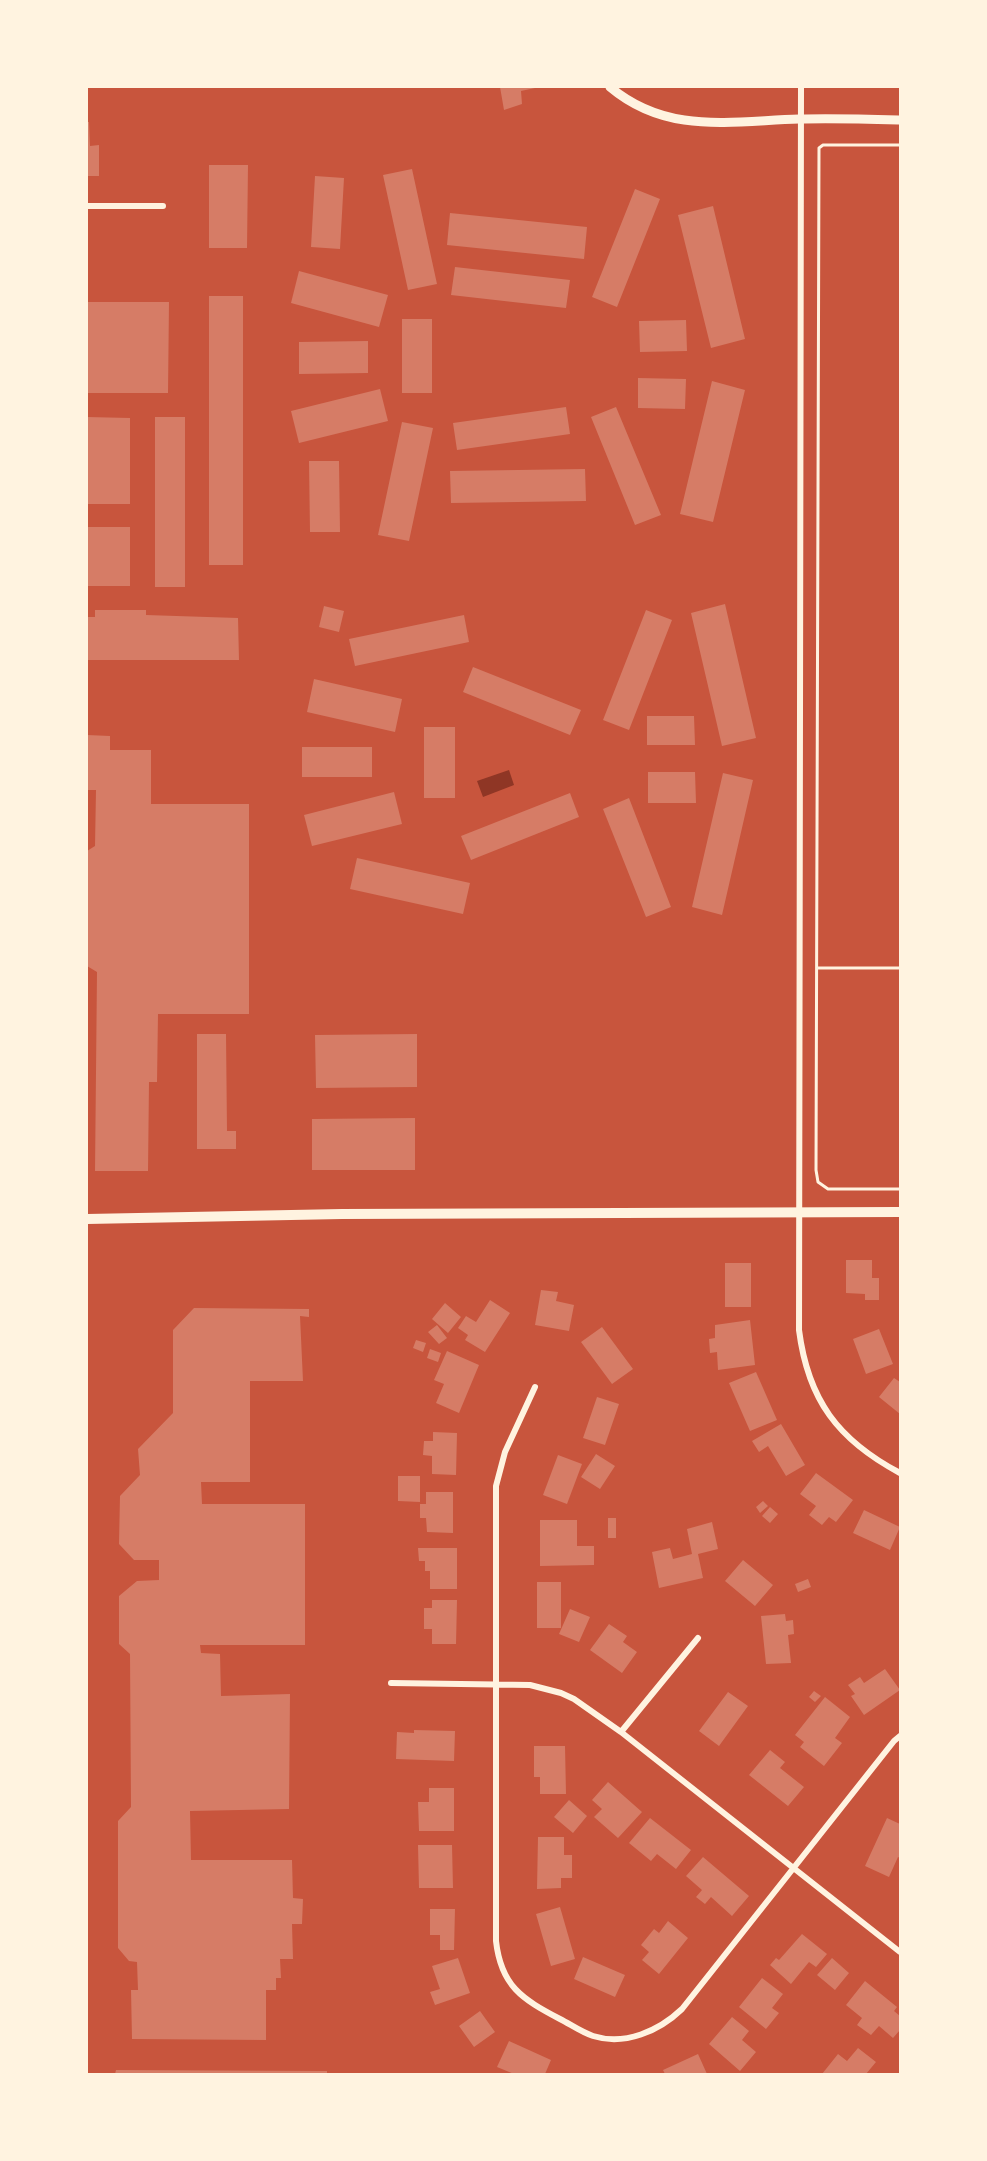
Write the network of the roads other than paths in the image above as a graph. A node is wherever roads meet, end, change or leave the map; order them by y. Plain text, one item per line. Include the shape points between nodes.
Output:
1 (610, 87) edge
2 (801, 87) edge
3 (801, 119) junction
4 (900, 120) edge
5 (87, 206) edge
6 (163, 206) dead end
7 (900, 1212) edge
8 (797, 1213) junction
9 (87, 1219) edge
10 (535, 1388) dead end
11 (900, 1473) edge
12 (698, 1638) dead end
13 (391, 1683) dead end
14 (495, 1684) junction
15 (621, 1732) junction
16 (900, 1736) edge
17 (794, 1868) junction
18 (900, 1952) edge

1 - 3 street via 644,109 689,122
2 - 3 street
3 - 4 street
3 - 8 street
5 - 6 street
7 - 8 main road
8 - 9 main road
8 - 11 street via 799,1330 813,1388 856,1444
10 - 14 street via 505,1452 496,1486
12 - 15 street
13 - 14 street
14 - 15 street via 530,1685 561,1693
14 - 17 street via 498,1960 516,1992 530,2003 592,2036 623,2038 656,2030 682,2009
15 - 17 street
16 - 17 street
17 - 18 street

